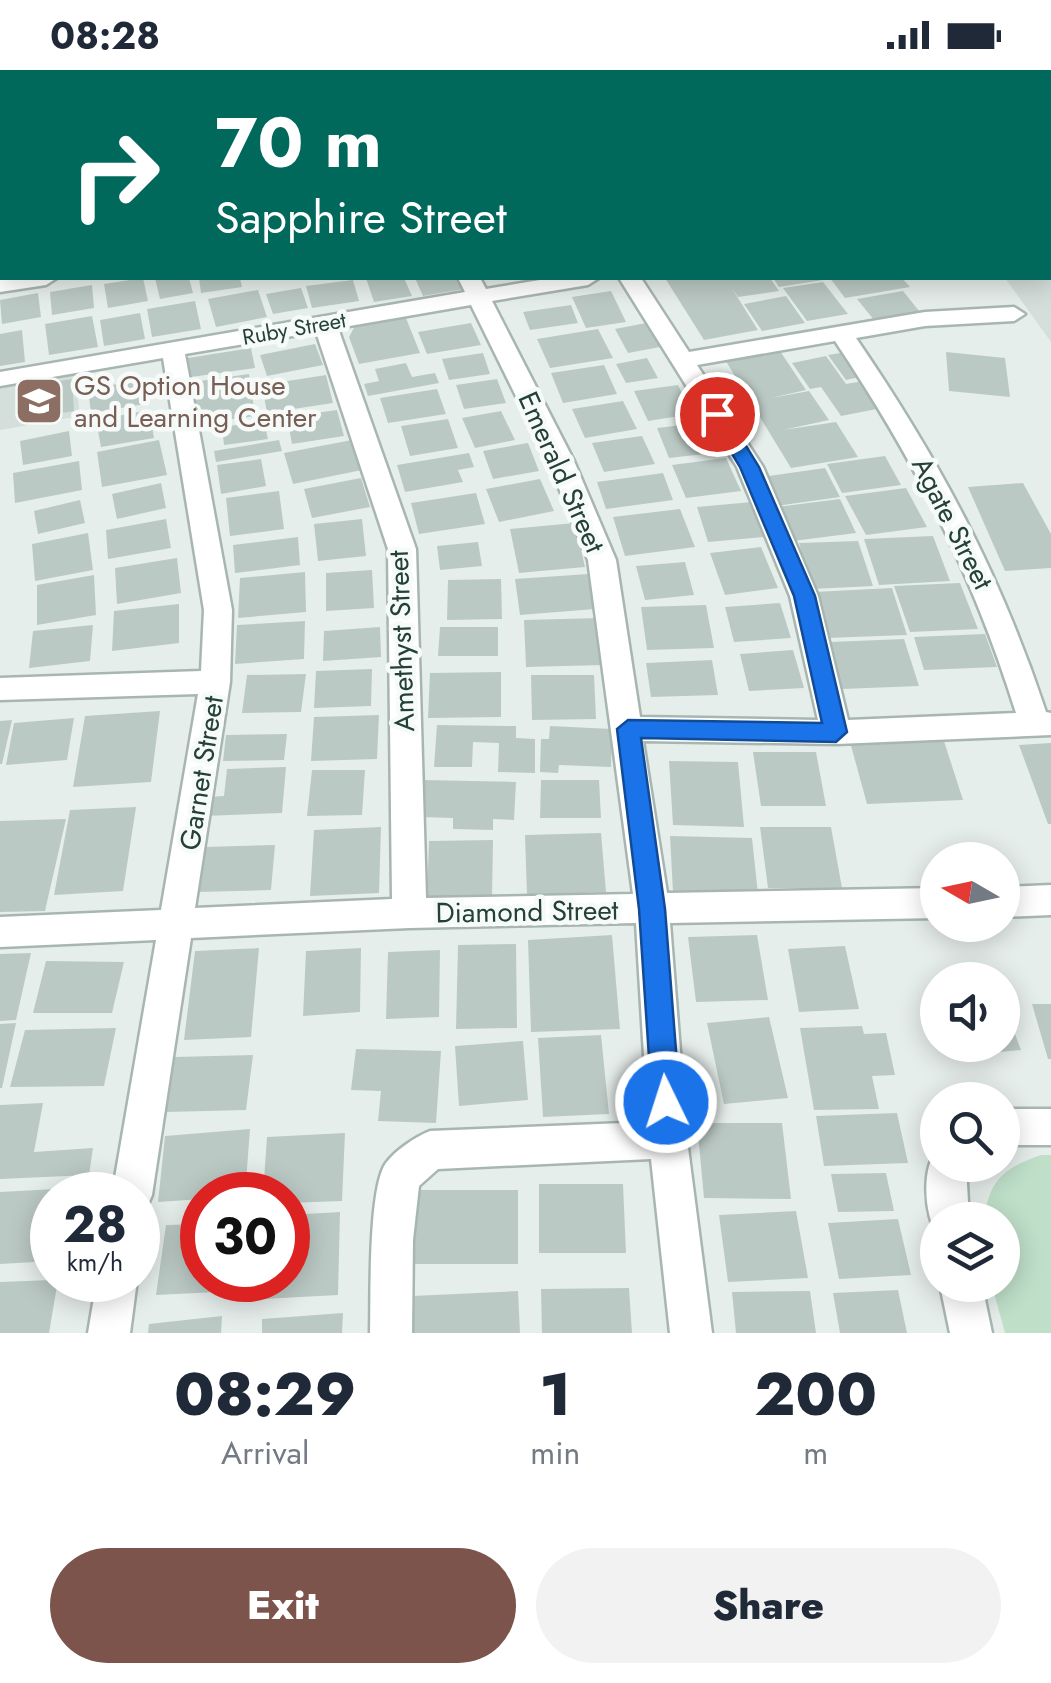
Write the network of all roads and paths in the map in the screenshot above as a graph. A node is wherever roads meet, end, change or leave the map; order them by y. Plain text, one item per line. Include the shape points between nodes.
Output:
1 (33, 280) edge
2 (563, 280) edge
3 (631, 280) edge
4 (0, 285) edge
5 (475, 287) edge
6 (1014, 314) dead end
7 (324, 322) junction
8 (842, 334) junction
9 (173, 350) junction
10 (684, 360) junction
11 (0, 378) edge
12 (215, 682) junction
13 (0, 689) edge
14 (1043, 725) edge
15 (628, 729) junction
16 (836, 732) junction
17 (1051, 900) edge
18 (1020, 901) edge
19 (920, 903) edge
20 (652, 909) junction
21 (409, 912) junction
22 (178, 921) junction
23 (0, 932) edge
24 (1051, 1127) edge
25 (1020, 1128) edge
26 (668, 1140) junction
27 (136, 1172) edge
28 (114, 1302) edge
29 (965, 1302) edge
30 (109, 1333) edge
31 (391, 1333) edge
32 (691, 1333) edge
33 (970, 1333) edge

1 - 4 street
2 - 5 street, Ruby Street
3 - 10 street
5 - 7 street, Ruby Street
5 - 15 street, Emerald Street via 602,560
6 - 8 street via 925,319
7 - 9 street, Ruby Street
7 - 21 street, Amethyst Street via 402,549
8 - 10 street
8 - 14 street, Agate Street via 946,503
9 - 11 street, Ruby Street
9 - 12 street, Garnet Street via 218,610
10 - 16 street via 750,467 804,596
12 - 13 street
12 - 22 street, Garnet Street
14 - 16 street
15 - 16 street
15 - 20 street, Emerald Street
17 - 18 street
19 - 20 street, Diamond Street
20 - 21 street, Diamond Street
20 - 26 street, Emerald Street
21 - 22 street, Diamond Street
22 - 23 street, Diamond Street
22 - 27 street, Garnet Street
24 - 25 street
26 - 31 street via 430,1150 400,1177
26 - 32 street, Emerald Street
28 - 30 street
29 - 33 street

